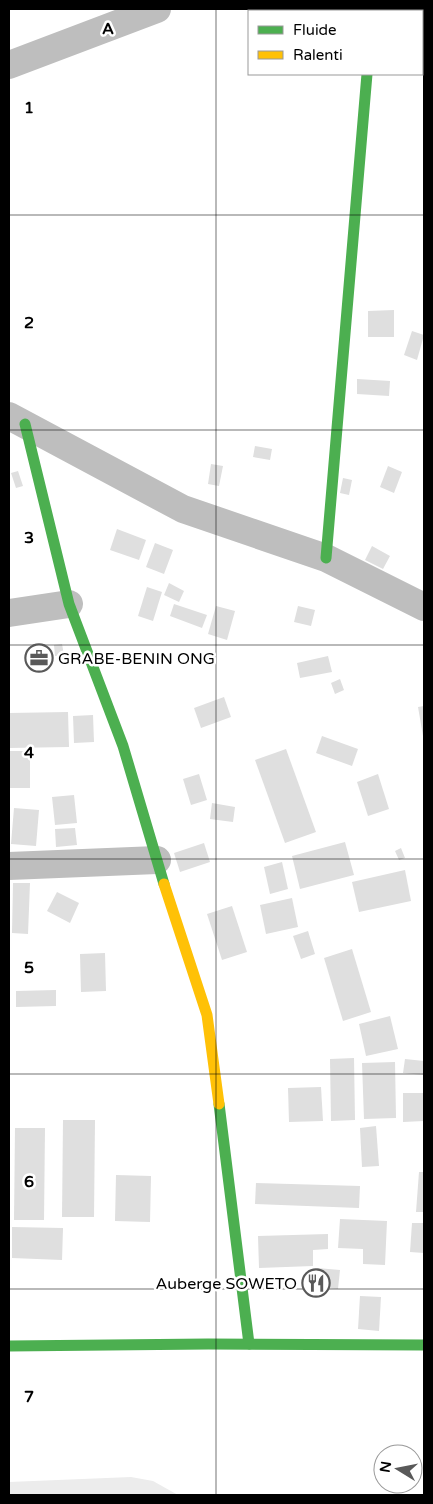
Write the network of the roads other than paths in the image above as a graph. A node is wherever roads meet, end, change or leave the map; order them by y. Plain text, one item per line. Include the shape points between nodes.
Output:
1 (157, 9) edge
2 (9, 65) edge
3 (367, 75) edge
4 (17, 420) edge
5 (326, 558) junction
6 (69, 604) junction
7 (424, 607) edge
8 (9, 613) edge
9 (157, 860) junction
10 (9, 866) edge
11 (248, 1344) junction
12 (424, 1345) edge
13 (9, 1346) edge

1 - 2 street
3 - 5 street
4 - 5 street via 183,508
4 - 6 street
5 - 7 street
6 - 8 street
6 - 9 street via 123,746
9 - 10 street
9 - 11 street via 206,1015
11 - 12 street
11 - 13 street

